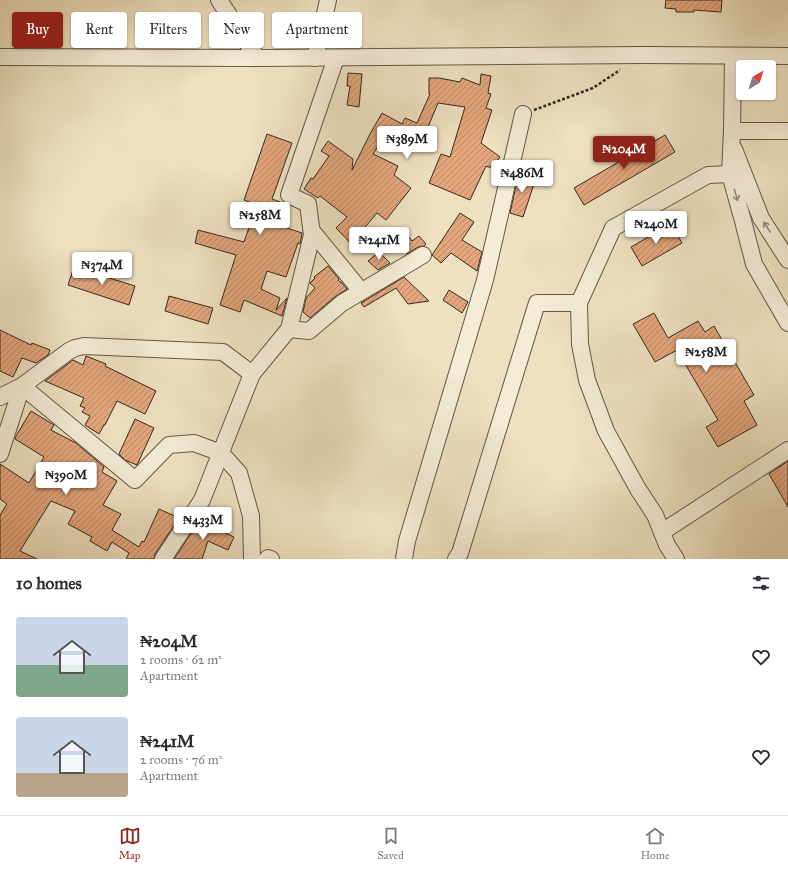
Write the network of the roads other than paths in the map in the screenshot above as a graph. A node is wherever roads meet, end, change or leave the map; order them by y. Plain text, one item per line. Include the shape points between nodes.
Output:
1 (219, 0) edge
2 (328, 0) edge
3 (331, 0) edge
4 (733, 56) junction
5 (788, 56) edge
6 (0, 57) edge
7 (257, 58) junction
8 (315, 58) junction
9 (336, 58) junction
10 (523, 114) road end
11 (788, 131) edge
12 (732, 137) junction
13 (730, 174) junction
14 (312, 231) junction
15 (423, 254) dead end
16 (788, 260) edge
17 (361, 291) junction
18 (579, 302) junction
19 (788, 323) edge
20 (289, 329) junction
21 (252, 374) junction
22 (22, 386) junction
23 (0, 397) edge
24 (788, 450) edge
25 (221, 453) junction
26 (0, 454) edge
27 (662, 532) junction
28 (163, 559) edge
29 (252, 559) edge
30 (267, 559) edge
31 (271, 559) edge
32 (404, 559) edge
33 (456, 559) edge
34 (676, 559) edge

1 - 7 street
2 - 3 street
2 - 8 street
4 - 5 street
4 - 9 street
4 - 12 street
6 - 7 street
7 - 8 street
8 - 9 street
9 - 14 street via 289,195 308,204
10 - 32 street via 485,280 407,541
11 - 12 street
12 - 13 street
16 -> 12 street via 761,218
13 - 18 street via 708,175 613,228
13 -> 19 street via 754,264
14 - 17 street
14 - 20 street
15 - 17 street
17 - 20 street via 342,303 309,331
18 - 27 street via 580,344 587,380 606,431 655,515
18 - 33 street via 537,304
20 - 21 street
21 - 22 street via 223,352 84,346 69,351
21 - 25 street
22 - 23 street
22 - 25 street via 135,480 169,445 194,443
22 - 26 street
24 - 27 street
25 - 28 street via 202,500
25 - 29 street via 239,473 251,516
27 - 34 street
30 - 31 street

